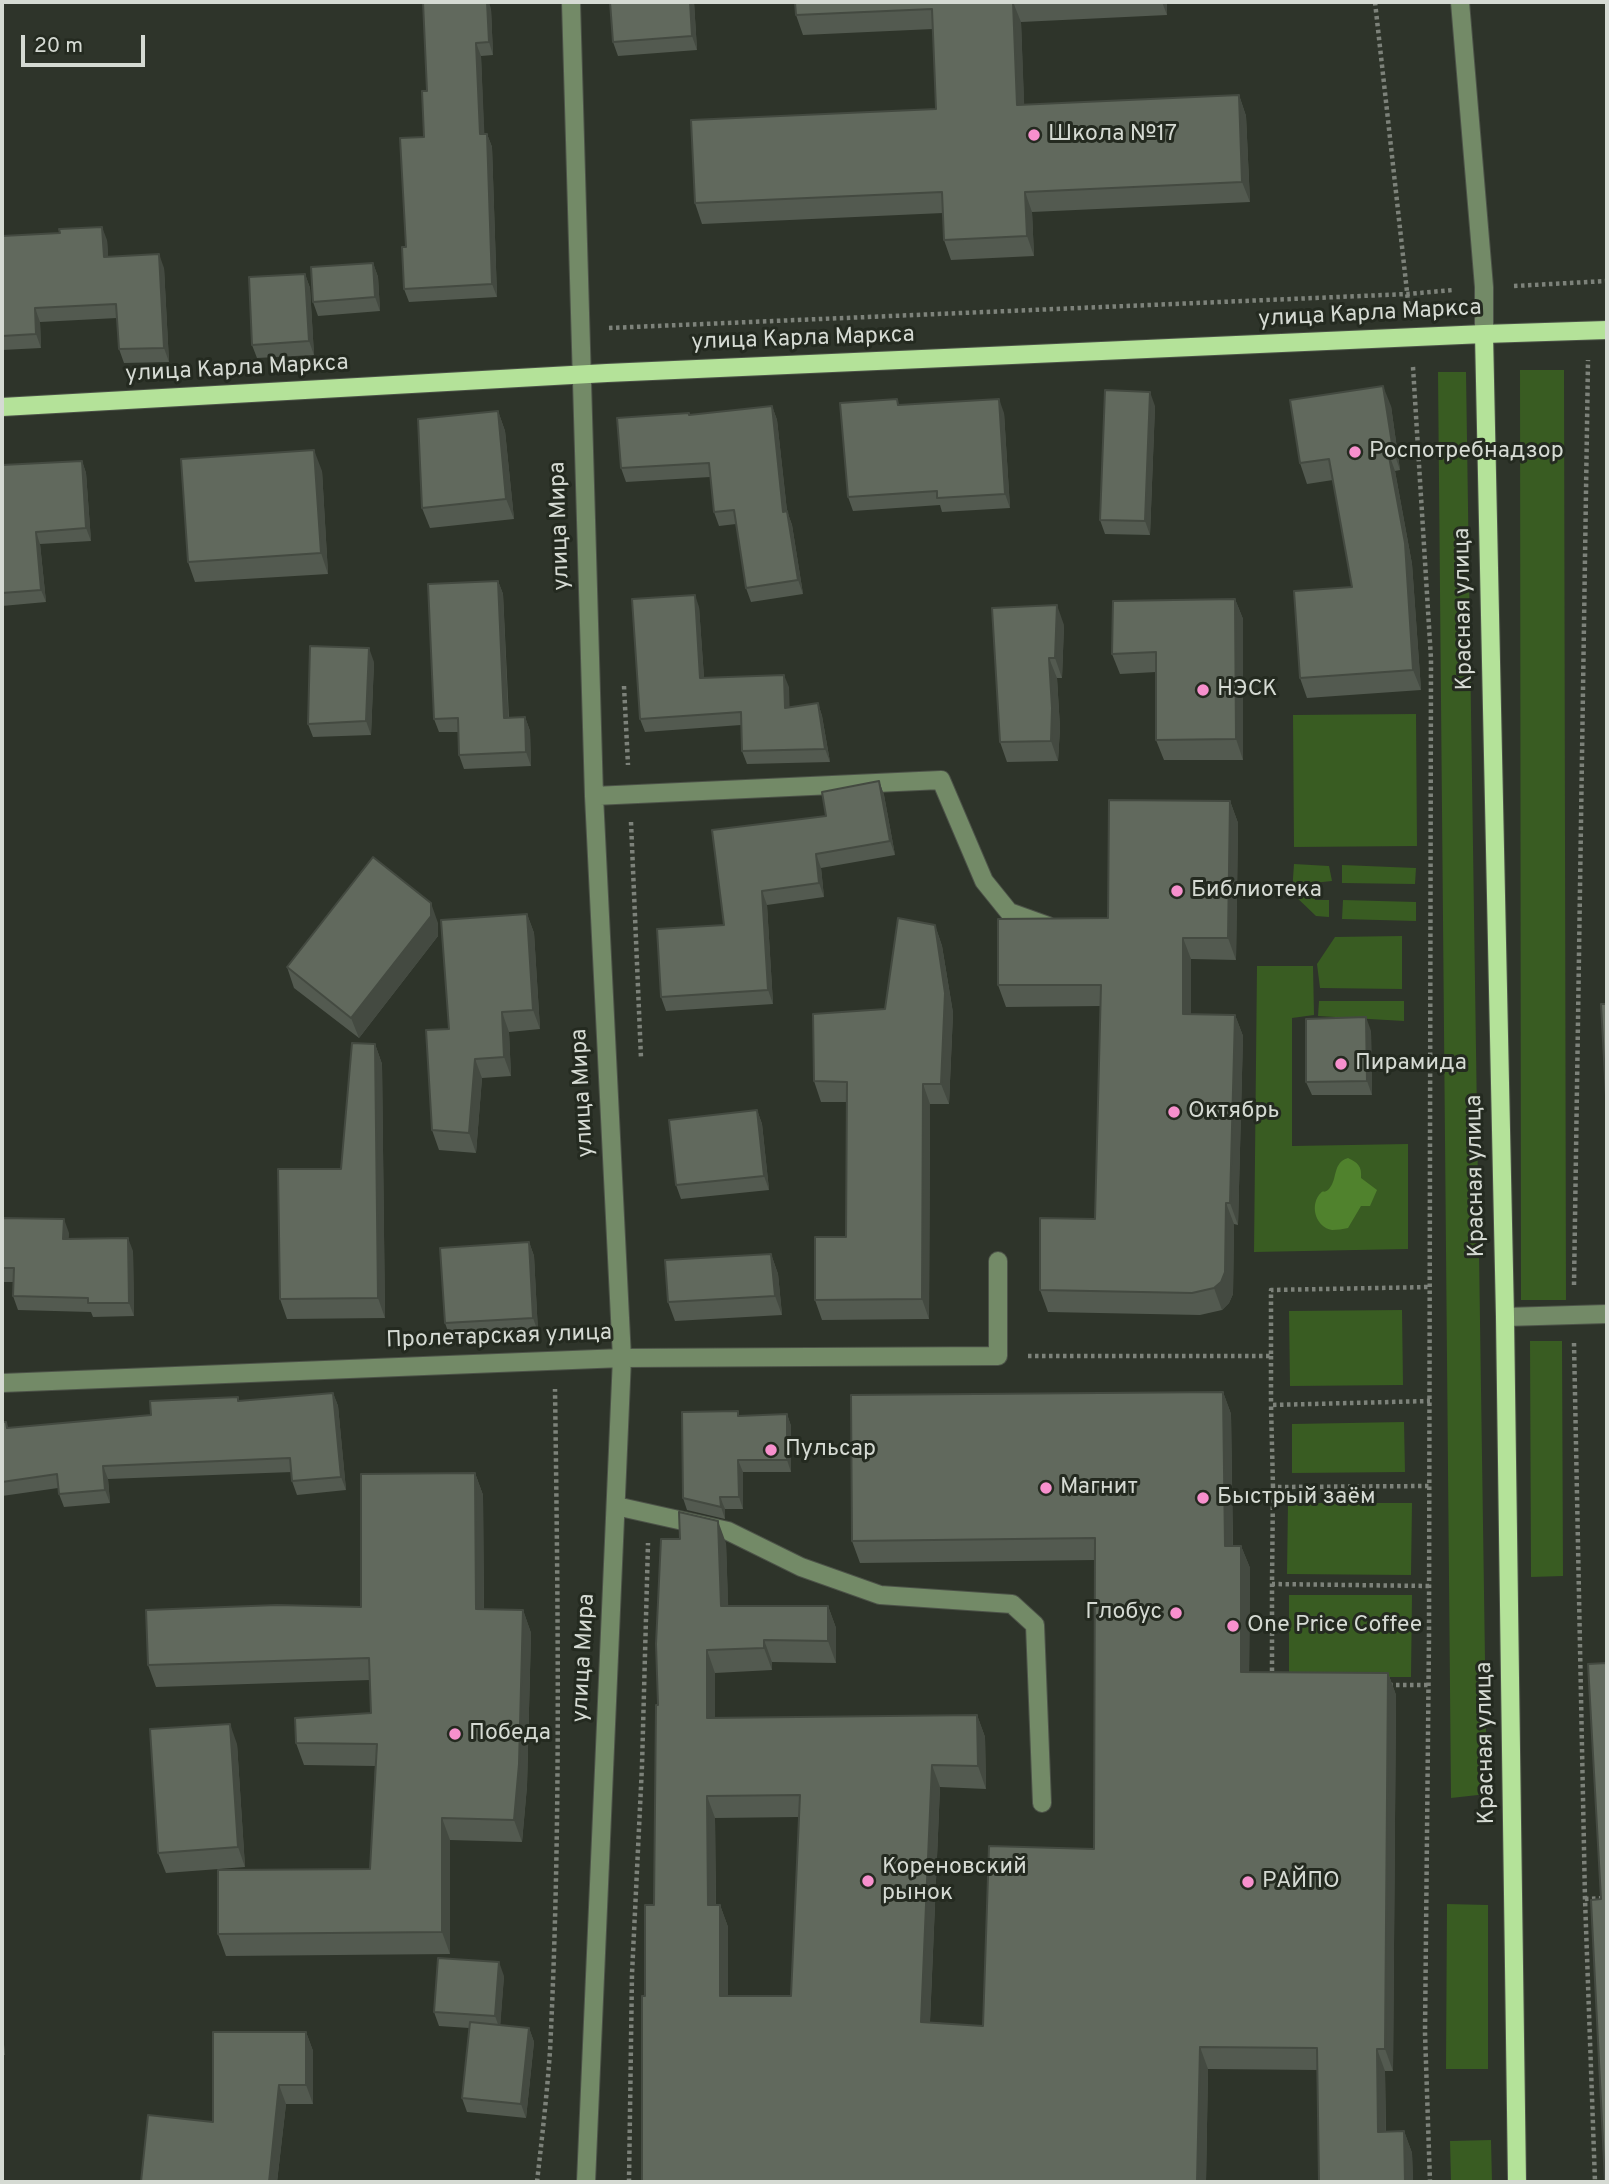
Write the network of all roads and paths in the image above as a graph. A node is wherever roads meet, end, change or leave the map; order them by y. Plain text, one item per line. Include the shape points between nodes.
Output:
1 (571, 2) edge
2 (1375, 2) edge
3 (1460, 2) edge
4 (1607, 281) edge
5 (1484, 287) junction
6 (1408, 294) junction
7 (580, 328) junction
8 (1607, 330) edge
9 (1588, 331) junction
10 (1484, 334) junction
11 (1411, 338) junction
12 (581, 375) junction
13 (2, 407) edge
14 (594, 796) junction
15 (1049, 927) edge
16 (998, 1261) dead end
17 (1430, 1287) junction
18 (1607, 1314) edge
19 (1573, 1315) junction
20 (1505, 1317) junction
21 (998, 1356) junction
22 (1271, 1356) junction
23 (622, 1358) junction
24 (554, 1360) junction
25 (2, 1383) edge
26 (1430, 1401) junction
27 (1271, 1405) junction
28 (1429, 1486) junction
29 (1273, 1487) junction
30 (616, 1506) junction
31 (1272, 1584) junction
32 (1429, 1586) junction
33 (1272, 1685) edge
34 (1376, 1685) edge
35 (1429, 1685) junction
36 (1042, 1803) dead end
37 (1607, 1898) edge
38 (1584, 1899) junction
39 (537, 2182) edge
40 (586, 2182) edge
41 (1430, 2182) edge
42 (1517, 2182) edge
43 (1595, 2182) edge

1 - 7 street, улица Мира
2 - 6 path
3 - 5 street, Красная улица
4 - 5 path
5 - 6 path
5 - 10 street, Красная улица
6 - 7 path
6 - 11 path
7 - 12 street, улица Мира
8 - 9 main road, улица Карла Маркса
9 - 10 main road, улица Карла Маркса
9 - 19 path
10 - 11 main road, улица Карла Маркса
10 - 20 main road, Красная улица
11 - 12 main road, улица Карла Маркса
11 - 17 path via 1431,659
12 - 13 main road, улица Карла Маркса
12 - 14 street, улица Мира
14 - 15 street via 941,780 984,881 1009,912
14 - 23 street, улица Мира
16 - 21 street
17 - 22 path via 1271,1290
17 - 26 path
18 - 19 street
19 - 20 street
19 - 38 path
20 - 42 main road, Красная улица
21 - 22 path
21 - 23 street, Пролетарская улица
22 - 27 path
23 - 24 street, Пролетарская улица
23 - 30 street, улица Мира
24 - 25 street, Пролетарская улица
24 - 39 path via 556,1888 550,2054
26 - 27 path
26 - 28 path
27 - 29 path
28 - 29 path
28 - 32 path
29 - 31 path
30 - 36 street via 728,1531 801,1567 880,1595 1012,1604 1035,1625
30 - 40 street, улица Мира
31 - 32 path
31 - 33 path
32 - 35 path
34 - 35 path
35 - 41 path via 1425,2033
37 - 38 path
38 - 43 path

